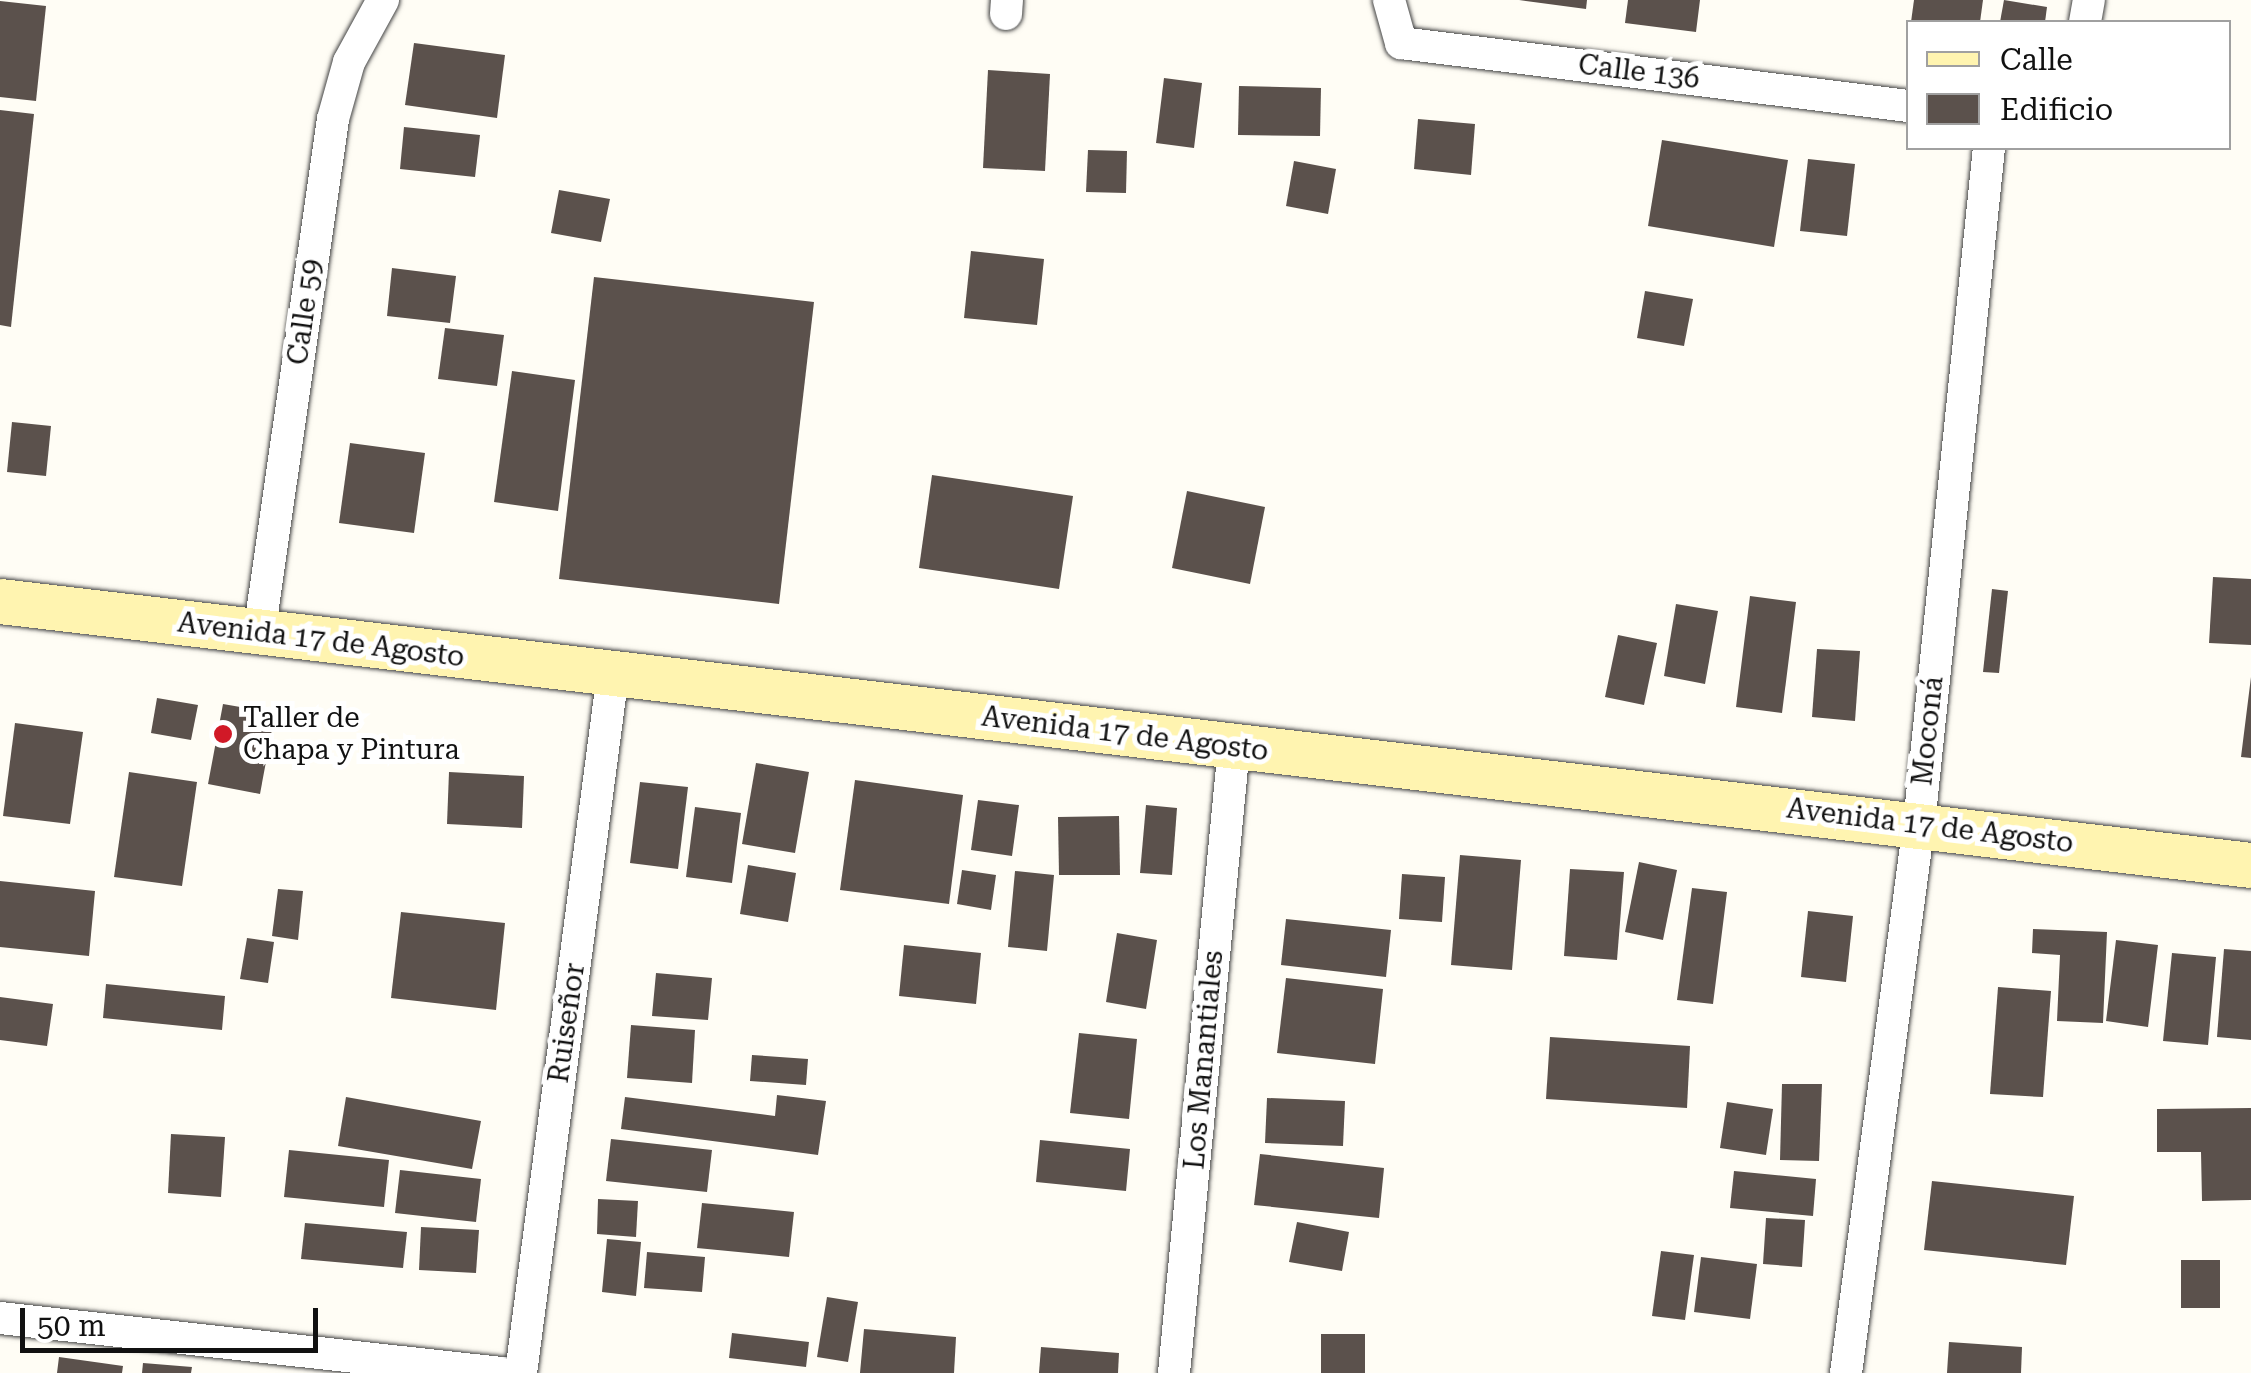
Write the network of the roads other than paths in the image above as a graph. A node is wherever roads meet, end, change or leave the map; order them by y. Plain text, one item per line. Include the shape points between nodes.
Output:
1 (383, 0) edge
2 (1388, 7) edge
3 (1906, 106) edge
4 (1989, 150) edge
5 (0, 601) edge
6 (258, 634) junction
7 (613, 673) junction
8 (1234, 746) junction
9 (1918, 824) junction
10 (2251, 866) edge
11 (0, 1318) edge
12 (501, 1373) edge
13 (521, 1373) edge
14 (1174, 1373) edge
15 (1846, 1373) edge

1 - 6 street, Calle 59 via 349,62 333,119
2 - 3 street, Calle 136 via 1400,43
4 - 9 street, Moconá
5 - 6 main road, Avenida 17 de Agosto
6 - 7 main road, Avenida 17 de Agosto
7 - 8 main road, Avenida 17 de Agosto
7 - 13 street, Ruiseñor
8 - 9 main road, Avenida 17 de Agosto
8 - 14 street, Los Manantiales
9 - 10 main road, Avenida 17 de Agosto
9 - 15 street, Moconá
11 - 12 street

